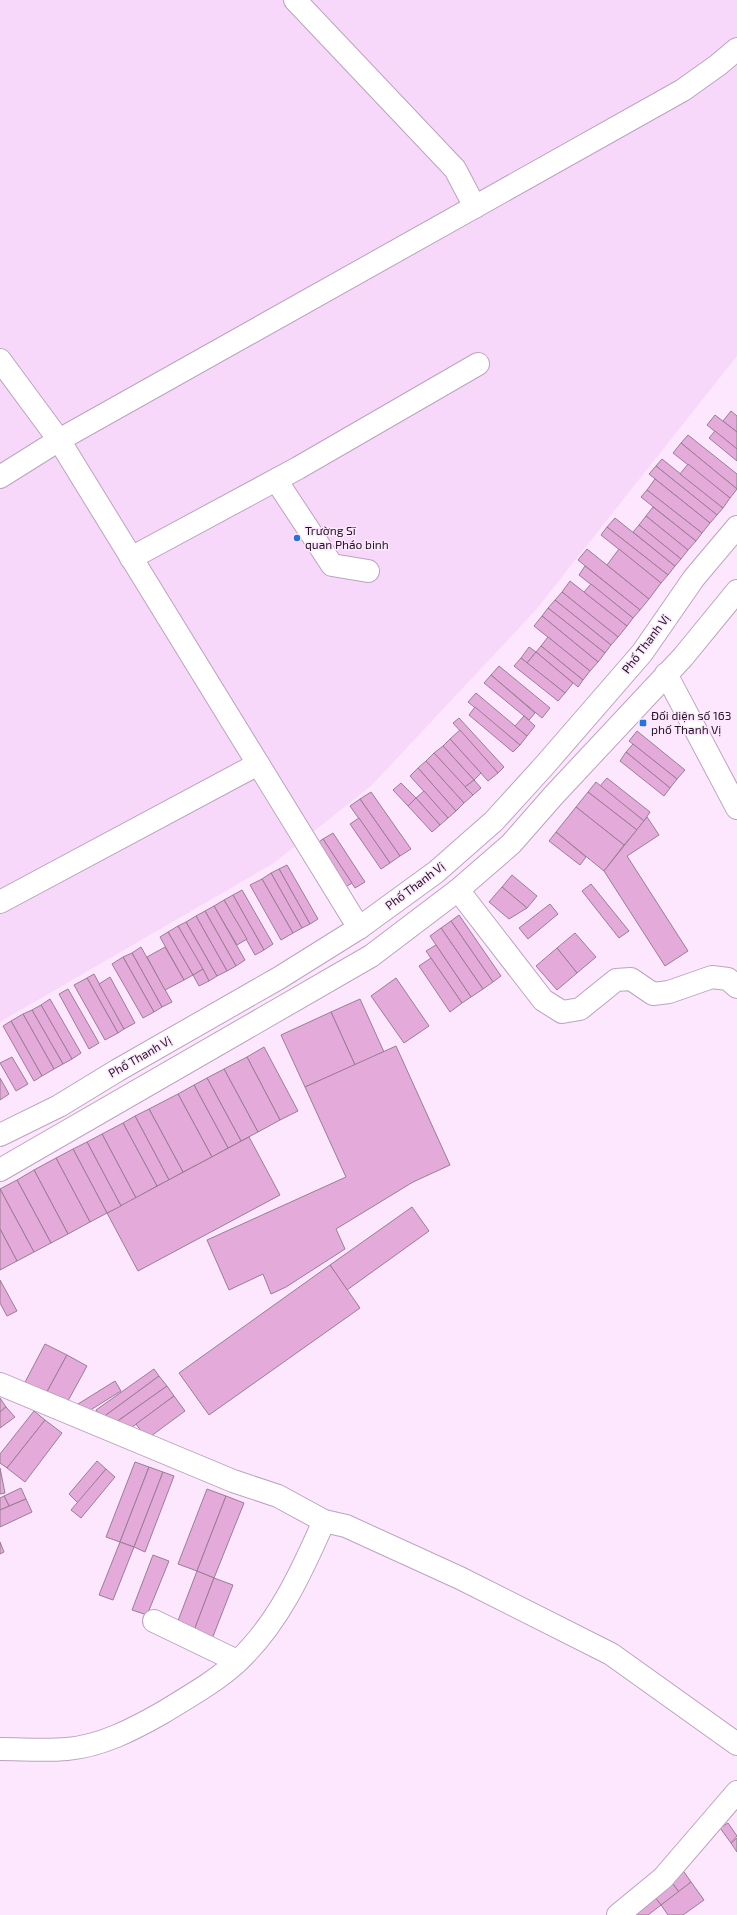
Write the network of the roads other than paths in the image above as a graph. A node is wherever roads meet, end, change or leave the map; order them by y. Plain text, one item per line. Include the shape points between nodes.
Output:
1 (295, 0) edge
2 (737, 49) edge
3 (475, 207) junction
4 (0, 360) edge
5 (478, 364) dead end
6 (58, 440) junction
7 (0, 477) edge
8 (276, 480) junction
9 (737, 527) edge
10 (131, 558) junction
11 (368, 571) dead end
12 (737, 590) edge
13 (666, 674) junction
14 (258, 764) junction
15 (737, 808) edge
16 (458, 890) junction
17 (0, 902) edge
18 (359, 928) junction
19 (737, 987) edge
20 (0, 1135) edge
21 (0, 1170) edge
22 (0, 1384) edge
23 (324, 1521) junction
24 (154, 1621) dead end
25 (237, 1661) junction
26 (737, 1744) edge
27 (0, 1748) edge
28 (737, 1792) edge
29 (618, 1915) edge

1 - 3 street via 455,169
2 - 3 street via 718,66 683,90
3 - 6 street
4 - 6 street
5 - 8 street
6 - 7 street
6 - 10 street
8 - 10 street
8 - 11 street via 332,565
9 - 18 street, Phố Thanh Vị via 694,578 642,653 494,821 436,872
10 - 14 street
12 - 13 street via 684,657
13 - 15 street
13 - 16 street via 511,844
14 - 17 street
14 - 18 street
16 - 19 street via 543,1000 562,1012 580,1009 616,980 631,979 653,994 669,992 712,977 728,978
16 - 21 street via 371,956
18 - 20 street, Phố Thanh Vị via 279,978 59,1106
22 - 23 street via 233,1481 278,1496
23 - 25 street via 298,1579 266,1628
23 - 26 street via 346,1526 453,1575 611,1654
24 - 25 street
25 - 27 street via 201,1690 106,1742 66,1749
28 - 29 street via 663,1878

